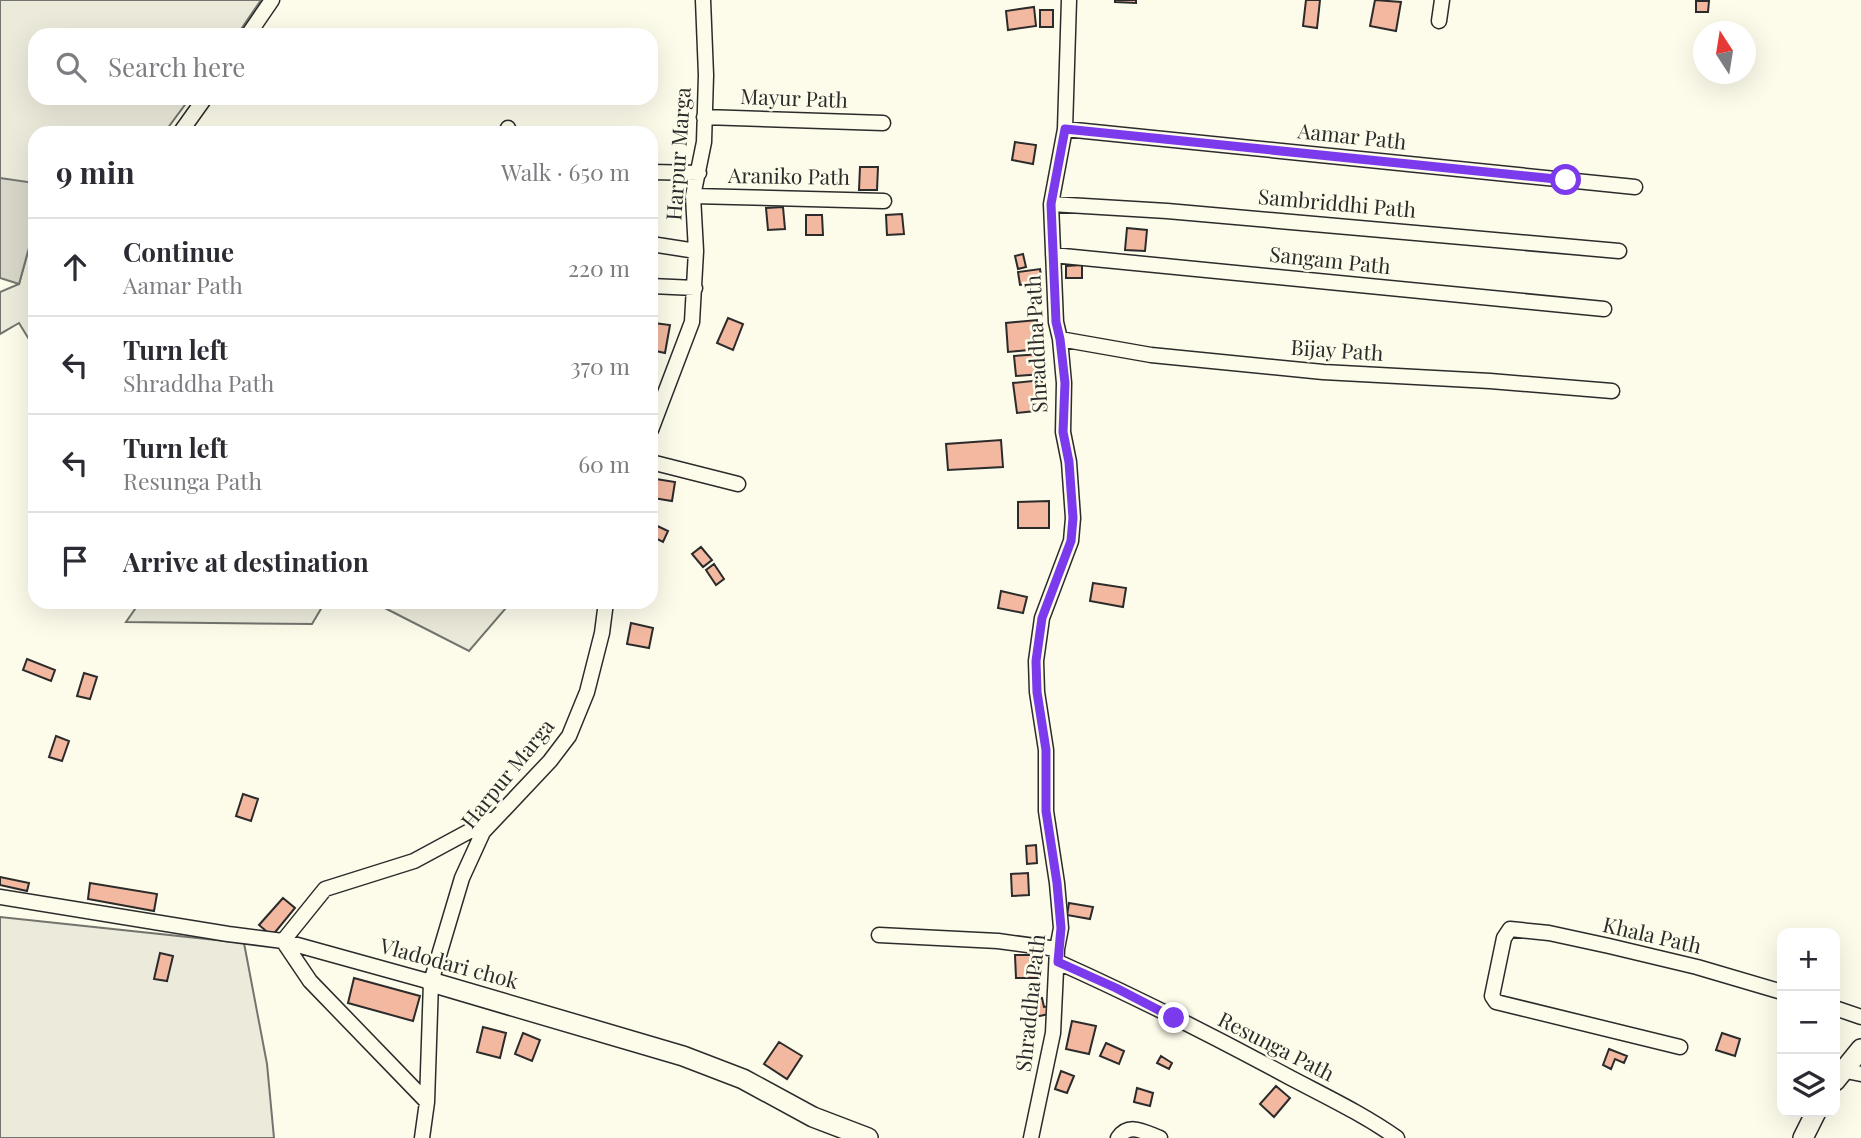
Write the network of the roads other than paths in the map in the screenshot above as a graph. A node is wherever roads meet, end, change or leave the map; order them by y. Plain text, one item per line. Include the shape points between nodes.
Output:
1 (272, 0) edge
2 (703, 0) edge
3 (1069, 0) edge
4 (1442, 0) edge
5 (1439, 21) dead end
6 (253, 28) edge
7 (200, 105) edge
8 (704, 117) junction
9 (883, 123) dead end
10 (185, 126) edge
11 (1065, 129) junction
12 (658, 172) edge
13 (699, 173) junction
14 (1635, 187) dead end
15 (693, 196) junction
16 (884, 201) dead end
17 (1051, 204) junction
18 (658, 245) edge
19 (696, 251) junction
20 (1619, 251) dead end
21 (1053, 255) junction
22 (658, 286) edge
23 (695, 288) junction
24 (1604, 309) dead end
25 (1060, 339) junction
26 (1612, 391) dead end
27 (658, 412) edge
28 (658, 464) edge
29 (738, 484) dead end
30 (605, 609) edge
31 (498, 816) junction
32 (0, 897) edge
33 (879, 935) dead end
34 (283, 941) junction
35 (1058, 956) junction
36 (431, 982) junction
37 (1779, 991) edge
38 (1840, 1010) edge
39 (1861, 1017) edge
40 (1680, 1047) dead end
41 (1861, 1049) edge
42 (1846, 1075) edge
43 (427, 1102) junction
44 (1814, 1117) edge
45 (422, 1138) edge
46 (868, 1138) edge
47 (1031, 1138) edge
48 (1118, 1138) edge
49 (1160, 1138) edge
50 (1397, 1138) edge
51 (1804, 1138) edge

1 - 6 street
2 - 8 street, Harpur Marga
3 - 11 street, Shraddha Path
4 - 5 street
7 - 10 street
8 - 9 street, Mayur Path
8 - 13 street, Harpur Marga
11 - 14 street, Aamar Path
11 - 17 street, Shraddha Path
12 - 13 street
13 - 15 street, Harpur Marga
15 - 16 street, Araniko Path
15 - 19 street, Harpur Marga
17 - 20 street, Sambriddhi Path
17 - 21 street, Shraddha Path
18 - 19 street
19 - 23 street, Harpur Marga
21 - 24 street, Sangam Path
21 - 25 street, Shraddha Path
22 - 23 street
23 - 27 street, Harpur Marga via 692,322
25 - 26 street, Bijay Path via 1151,355 1310,371
25 - 35 street, Shraddha Path via 1065,383 1063,432 1073,518 1071,541 1042,618 1036,661 1046,750 1046,811 1061,928
28 - 29 street
30 - 31 street, Harpur Marga via 587,692 569,736
31 - 34 street via 414,861 325,889
31 - 36 street, Harpur Marga via 483,832 462,878
32 - 34 street, Vladodari chok
33 - 35 street, Resunga Path via 998,941
34 - 36 street, Vladodari chok
34 - 43 street via 310,981
35 - 47 street, Shraddha Path via 1053,1033
35 - 50 street, Resunga Path via 1252,1056
36 - 43 street, Harpur Marga
36 - 46 street, Vladodari chok via 684,1056
37 - 40 street, Khala Path via 1549,933 1510,929 1504,938 1492,996 1496,1002
38 - 39 street
41 - 42 street
43 - 45 street, Harpur Marga
44 - 51 street
48 - 49 street via 1131,1128

